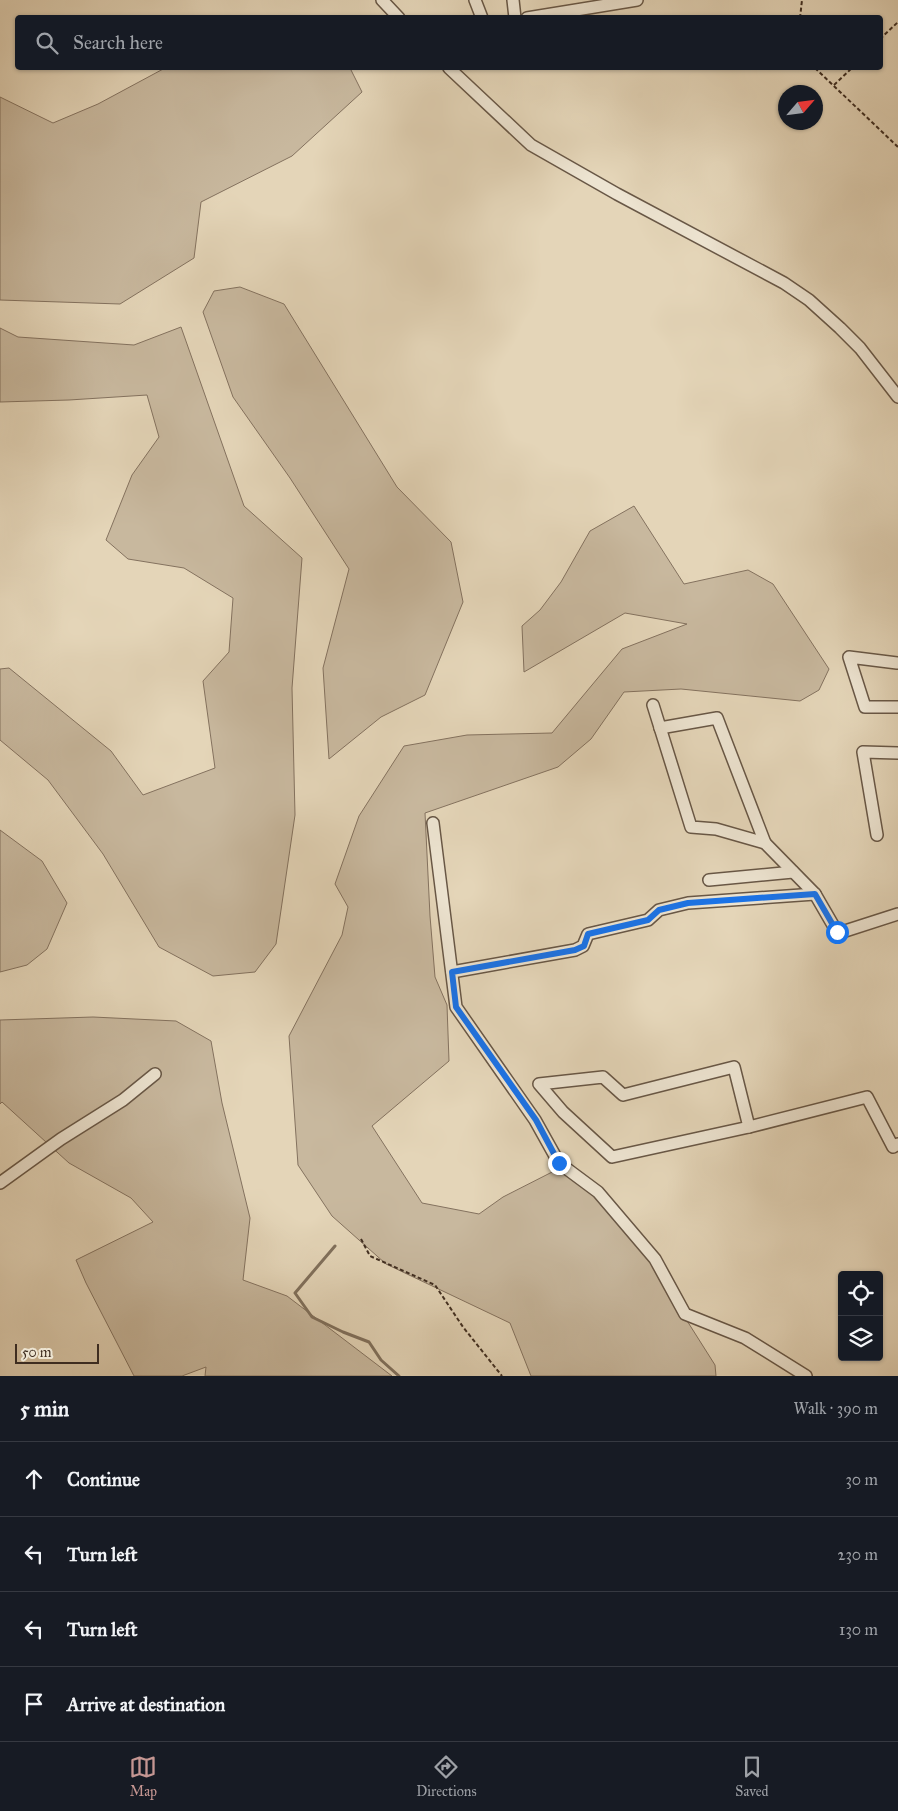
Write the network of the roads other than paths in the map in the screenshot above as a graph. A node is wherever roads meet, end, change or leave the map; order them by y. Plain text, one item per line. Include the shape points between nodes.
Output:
1 (382, 0) edge
2 (475, 0) edge
3 (513, 0) edge
4 (636, 0) edge
5 (562, 6) edge
6 (396, 15) edge
7 (481, 15) edge
8 (515, 15) edge
9 (535, 15) edge
10 (451, 70) edge
11 (898, 396) edge
12 (897, 663) edge
13 (653, 705) dead end
14 (898, 708) edge
15 (660, 728) junction
16 (898, 753) edge
17 (434, 823) dead end
18 (877, 835) dead end
19 (765, 843) junction
20 (794, 872) junction
21 (709, 880) dead end
22 (815, 894) junction
23 (898, 914) edge
24 (452, 972) junction
25 (155, 1074) dead end
26 (749, 1127) junction
27 (898, 1144) edge
28 (0, 1183) edge
29 (806, 1376) edge

1 - 6 street
2 - 7 street
3 - 8 street
4 - 5 street
5 - 9 street
10 - 11 street via 531,145 810,300 860,348
12 - 14 street via 849,657 865,707
13 - 15 street
15 - 19 street via 691,826 716,829
15 - 19 street via 717,718
16 - 18 street via 863,752
17 - 24 street
19 - 20 street
20 - 21 street
20 - 22 street
22 - 23 street via 837,932
22 - 24 street via 688,903 659,910 648,920 588,934 584,946 575,950
24 - 29 street via 456,1007 536,1120 559,1163 598,1192 655,1259 684,1314 745,1338
25 - 28 street via 123,1100
26 - 26 street via 734,1067 623,1095 603,1077 539,1084 563,1112 612,1157
26 - 27 street via 867,1097 893,1147

